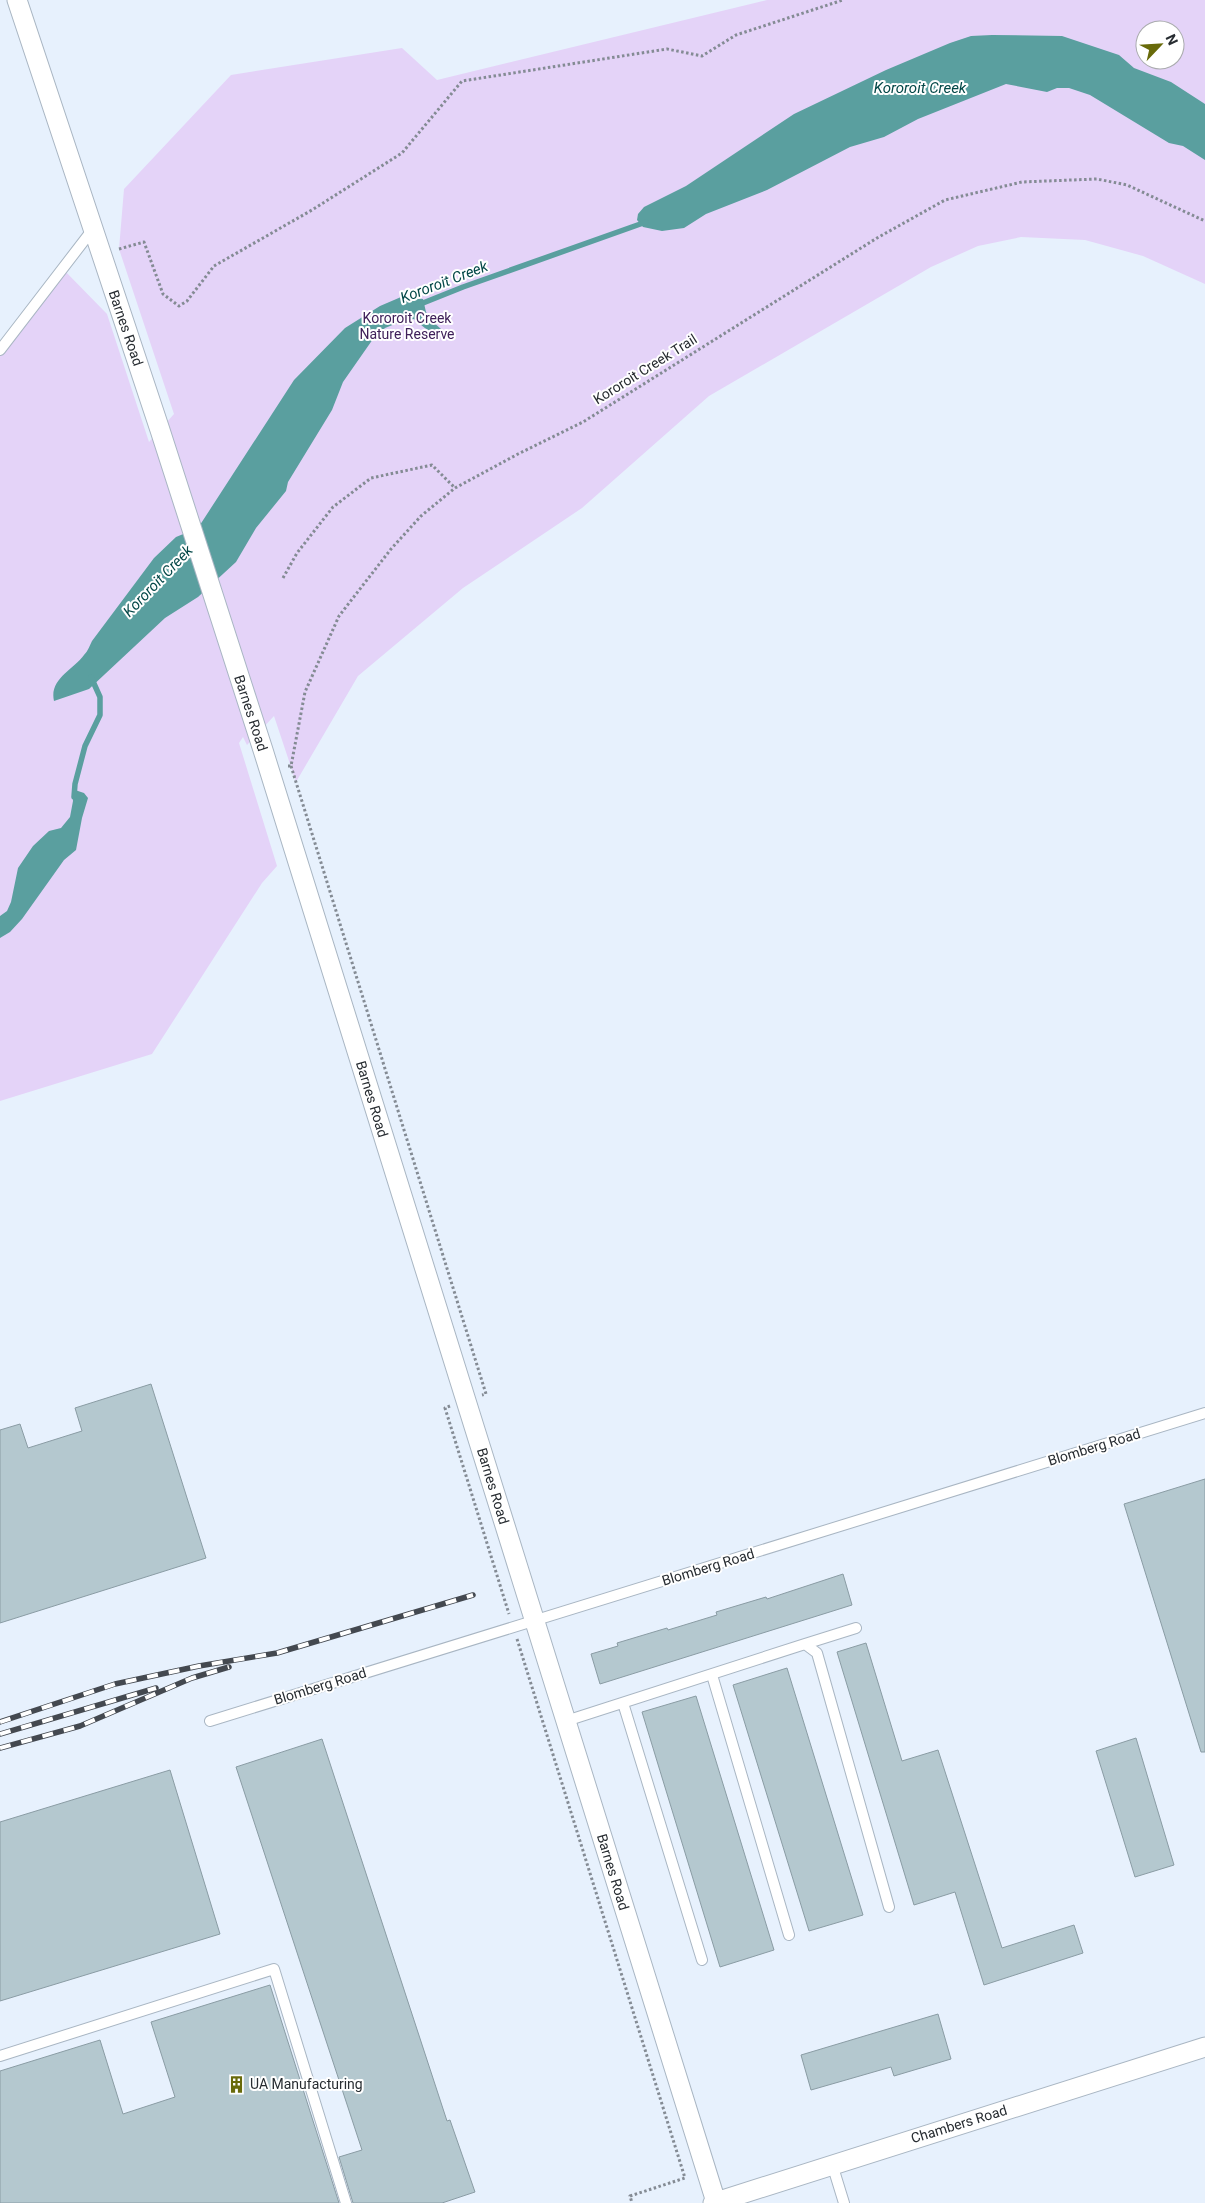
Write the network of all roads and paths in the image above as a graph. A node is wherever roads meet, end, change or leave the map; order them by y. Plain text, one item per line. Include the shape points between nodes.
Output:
1 (17, 0) edge
2 (843, 0) edge
3 (1205, 220) edge
4 (93, 229) junction
5 (101, 254) junction
6 (0, 350) edge
7 (455, 488) junction
8 (283, 578) dead end
9 (290, 766) junction
10 (284, 767) dead end
11 (466, 1400) junction
12 (1205, 1413) edge
13 (535, 1621) junction
14 (513, 1628) junction
15 (856, 1628) dead end
16 (805, 1644) junction
17 (712, 1675) junction
18 (623, 1703) junction
19 (210, 1720) dead end
20 (566, 1721) junction
21 (889, 1907) dead end
22 (789, 1936) dead end
23 (702, 1960) dead end
24 (1205, 2047) edge
25 (0, 2056) edge
26 (832, 2164) junction
27 (346, 2203) edge
28 (632, 2203) edge
29 (714, 2203) edge
30 (844, 2203) edge

1 - 4 street, Barnes Road
2 - 5 path via 736,35 702,56 666,49 462,82 402,154 214,266 187,301 179,306 163,294 144,242
3 - 7 path, Kororoit Creek Trail via 1127,185 1097,179 1022,182 945,200 877,238 583,422
4 - 5 street, Barnes Road
4 - 6 lane
5 - 11 street, Barnes Road via 259,740
7 - 8 path via 432,465 371,478 333,507 297,553
7 - 9 path, Kororoit Creek Trail via 421,516 397,542 338,616 305,692
9 - 10 path
9 - 11 path via 486,1394
11 - 13 street, Barnes Road
11 - 14 path via 445,1408
12 - 13 lane, Blomberg Road
13 - 14 lane, Blomberg Road
13 - 20 street, Barnes Road
14 - 19 lane, Blomberg Road
14 - 28 path via 685,2178 630,2196
15 - 16 lane
16 - 17 lane
16 - 21 lane via 817,1653
17 - 18 lane
17 - 22 lane
18 - 20 lane
18 - 23 lane
20 - 29 street, Barnes Road
24 - 26 street, Chambers Road
25 - 27 lane via 274,1969
26 - 29 street, Chambers Road
26 - 30 lane

